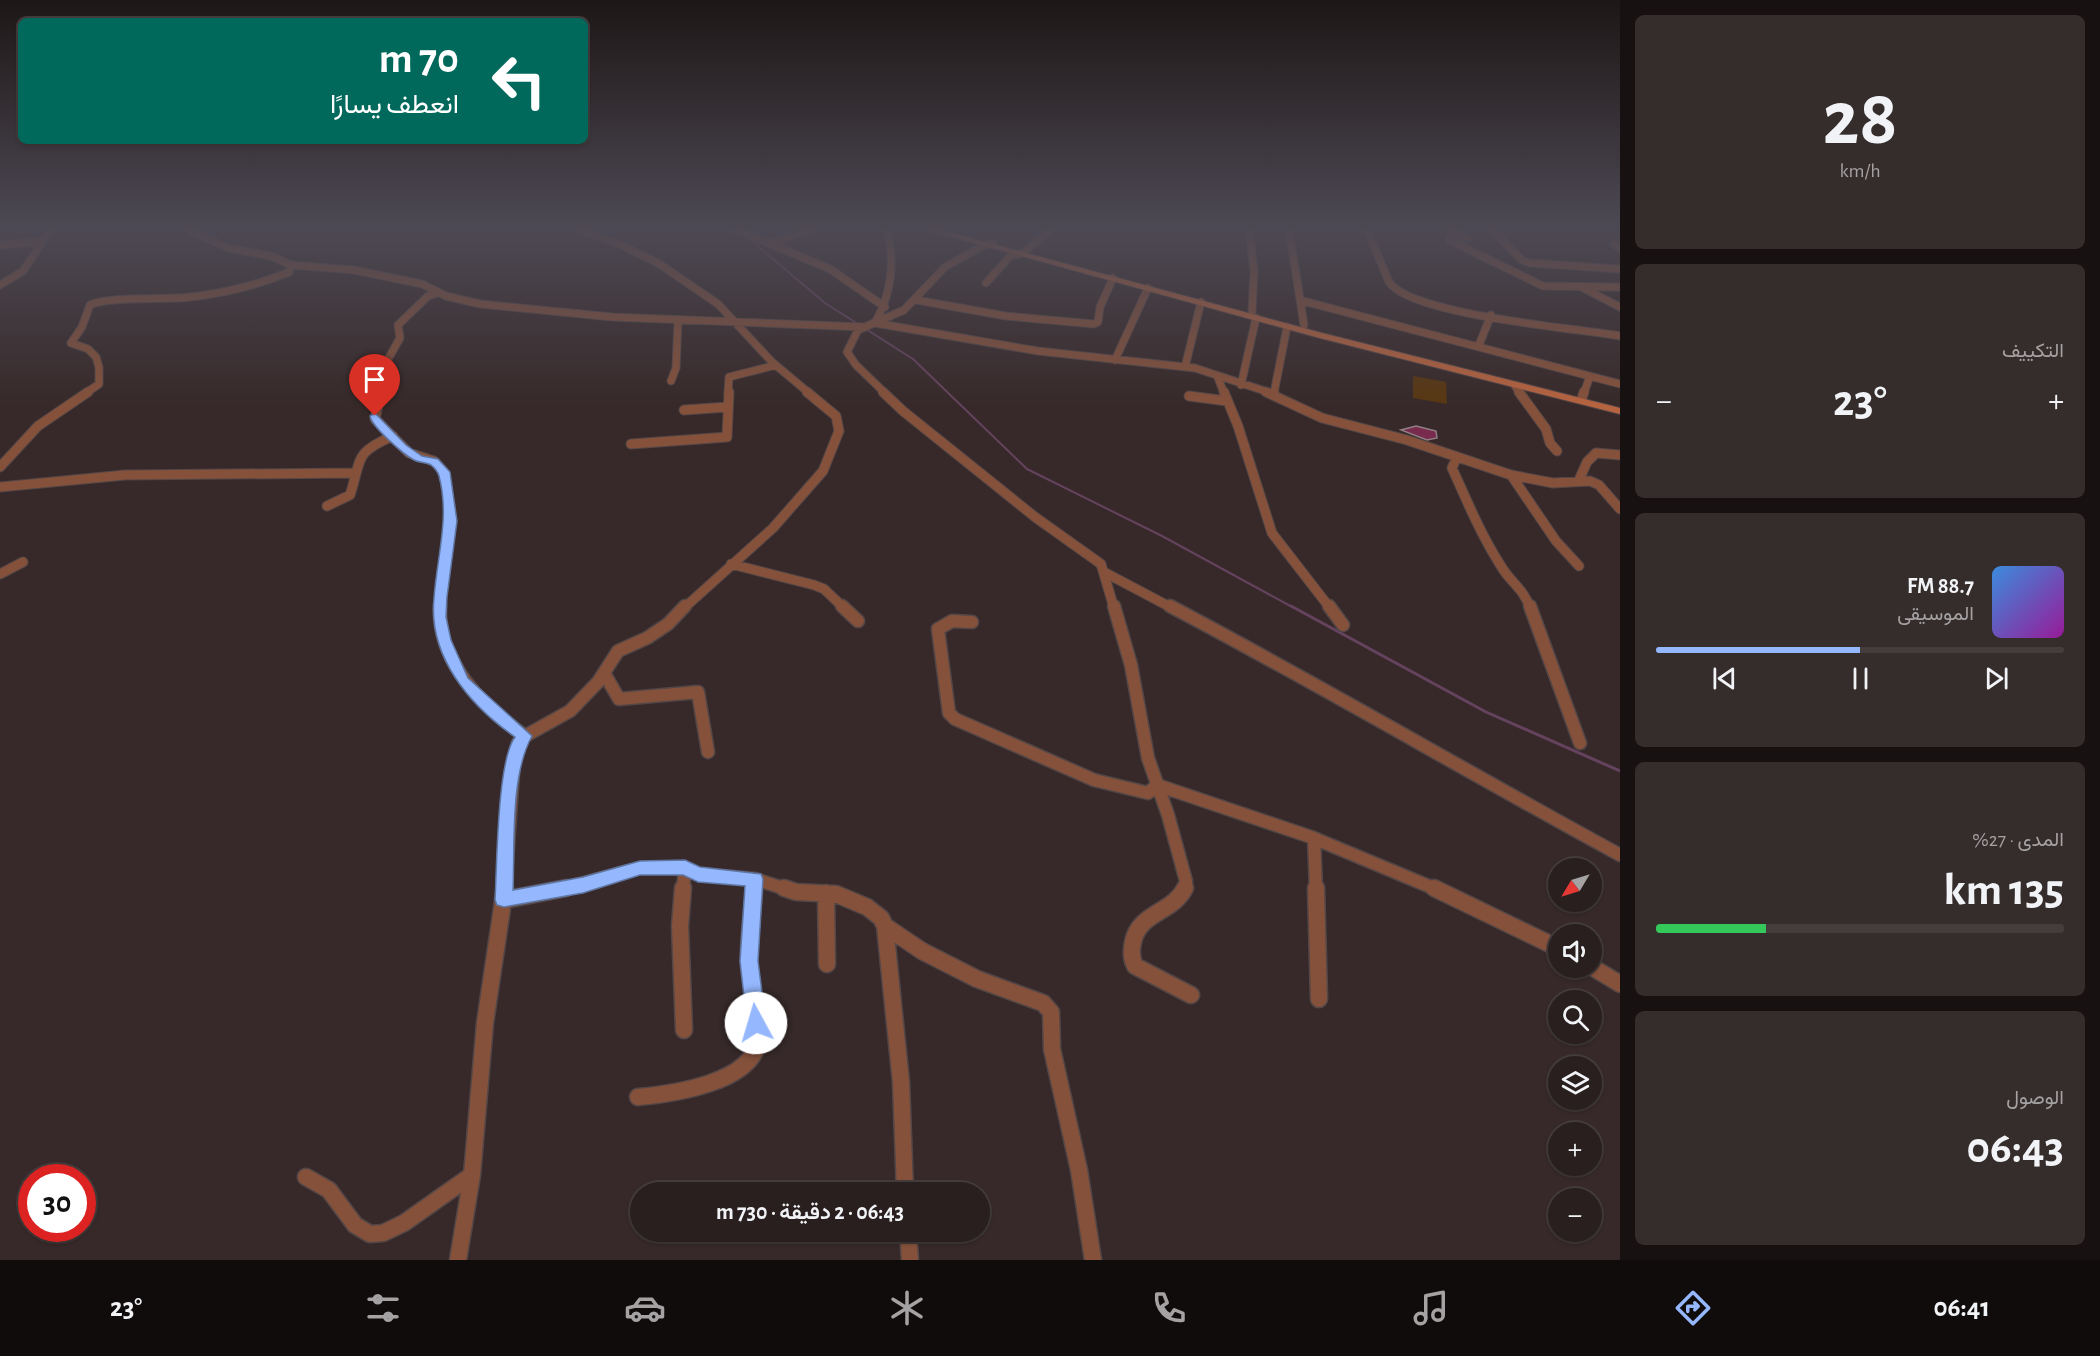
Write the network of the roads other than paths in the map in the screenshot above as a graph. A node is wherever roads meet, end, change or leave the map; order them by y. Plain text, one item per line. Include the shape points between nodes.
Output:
1 (234, 288) edge
2 (430, 288) edge
3 (696, 288) edge
4 (857, 288) edge
5 (889, 288) edge
6 (926, 288) edge
7 (1109, 288) edge
8 (1148, 288) joint
9 (1155, 288) edge
10 (1254, 288) edge
11 (1299, 288) edge
12 (1395, 288) edge
13 (1583, 288) edge
14 (438, 292) junction
15 (916, 300) junction
16 (1303, 301) junction
17 (1201, 302) junction
18 (885, 307) junction
19 (1620, 307) edge
20 (1255, 315) junction
21 (1491, 315) junction
22 (678, 320) junction
23 (733, 323) junction
24 (874, 323) junction
25 (1285, 324) junction
26 (1304, 325) junction
27 (864, 327) junction
28 (1320, 332) junction
29 (1620, 336) edge
30 (1479, 345) junction
31 (1115, 360) junction
32 (776, 365) junction
33 (1185, 367) junction
34 (1590, 376) junction
35 (1218, 378) junction
36 (671, 381) dead end
37 (1620, 384) edge
38 (1241, 386) junction
39 (1515, 386) junction
40 (1274, 394) junction
41 (1582, 398) junction
42 (1227, 401) junction
43 (728, 407) junction
44 (1192, 407) dead end
45 (1620, 409) edge
46 (684, 410) dead end
47 (393, 436) junction
48 (631, 444) dead end
49 (1557, 451) dead end
50 (1620, 455) edge
51 (1457, 457) junction
52 (0, 467) edge
53 (355, 473) junction
54 (1511, 475) junction
55 (1580, 480) junction
56 (0, 487) edge
57 (327, 506) dead end
58 (1620, 509) edge
59 (23, 562) dead end
60 (731, 564) junction
61 (1579, 566) dead end
62 (1104, 572) junction
63 (0, 574) edge
64 (858, 621) dead end
65 (972, 622) dead end
66 (1343, 625) dead end
67 (604, 673) junction
68 (525, 736) junction
69 (1580, 743) dead end
70 (708, 752) dead end
71 (1157, 785) junction
72 (1314, 838) junction
73 (1620, 855) edge
74 (685, 868) junction
75 (754, 879) junction
76 (826, 893) junction
77 (504, 900) junction
78 (885, 926) junction
79 (1548, 943) edge
80 (827, 964) dead end
81 (1602, 973) edge
82 (1620, 984) edge
83 (1191, 995) dead end
84 (1319, 999) dead end
85 (684, 1030) dead end
86 (638, 1097) dead end
87 (472, 1175) junction
88 (306, 1178) dead end
89 (906, 1182) edge
90 (909, 1242) edge
91 (458, 1260) edge
92 (910, 1260) edge
93 (1093, 1260) edge

1 - 52 street via 147,301 103,299 90,305 71,343 96,357 99,384 38,426
2 - 14 street
3 - 23 street via 718,304
4 - 18 street
5 - 18 street
6 - 15 street
7 - 15 street via 1094,324 1006,316
8 - 17 main road
8 - 31 street
9 - 20 main road
10 - 20 street
11 - 16 street
12 - 21 street via 1401,295 1430,306
13 - 19 street
14 - 22 street via 480,304
14 - 47 street via 428,296 398,325 398,344 387,361 375,416 376,422
15 - 24 street via 900,313
16 - 26 street
16 - 30 street
17 - 20 main road
17 - 33 street
18 - 24 street
20 - 25 main road
20 - 38 street
21 - 29 street
21 - 30 street
22 - 23 street
22 - 36 street via 676,368
23 - 27 street
23 - 32 street
24 - 27 street
24 - 31 street
25 - 26 main road
25 - 28 main road
25 - 40 street
26 - 28 main road
27 - 62 street via 847,349 856,365 903,411 1035,517 1095,557
28 - 39 main road
28 - 41 main road
30 - 34 street
31 - 33 street
32 - 43 street via 729,377
32 - 60 street via 836,416 839,431 829,460 812,487
33 - 35 street
34 - 37 street
34 - 41 street
35 - 38 street
35 - 42 street
38 - 40 street
39 - 45 main road
39 - 49 street
40 - 51 street via 1322,417
41 - 45 main road
42 - 44 street via 1188,392
42 - 66 street via 1272,532
43 - 46 street
43 - 48 street via 727,437
47 - 53 street via 365,450
47 - 68 street via 409,453 434,461 444,472 451,521 439,617 451,660 469,688
50 - 55 street via 1596,453 1587,462
51 - 54 street
51 - 69 street via 1452,468 1504,572 1519,582 1526,596
53 - 56 street via 125,475
53 - 57 street via 350,495
54 - 55 street via 1553,483
54 - 61 street via 1556,541
55 - 58 street via 1599,485
59 - 63 street
60 - 64 street via 824,589
60 - 67 street via 659,631 618,651
62 - 71 street via 1131,665 1148,758
62 - 73 street via 1286,667 1422,747
65 - 71 street via 952,621 938,630 949,713 955,719 1094,780 1148,793
67 - 68 street via 570,711
67 - 70 street via 619,699 698,692
68 - 77 street via 518,743 512,767
71 - 72 street via 1220,803
71 - 83 street via 1186,889 1182,896 1140,924 1131,959 1135,966
72 - 79 street via 1456,898
72 - 84 street
74 - 75 street via 698,874
74 - 77 street via 640,868 583,885
74 - 85 street via 680,926
75 - 76 street via 796,892
75 - 86 street via 749,961 756,1050 747,1063 692,1090
76 - 78 street via 867,907
76 - 80 street
77 - 87 street via 485,1023
78 - 89 street via 901,1082
78 - 93 street via 921,951 977,979 1048,1006 1052,1049 1080,1170
81 - 82 street
87 - 88 street via 404,1223 384,1233 370,1234 355,1225 329,1190
87 - 91 street
90 - 92 street

